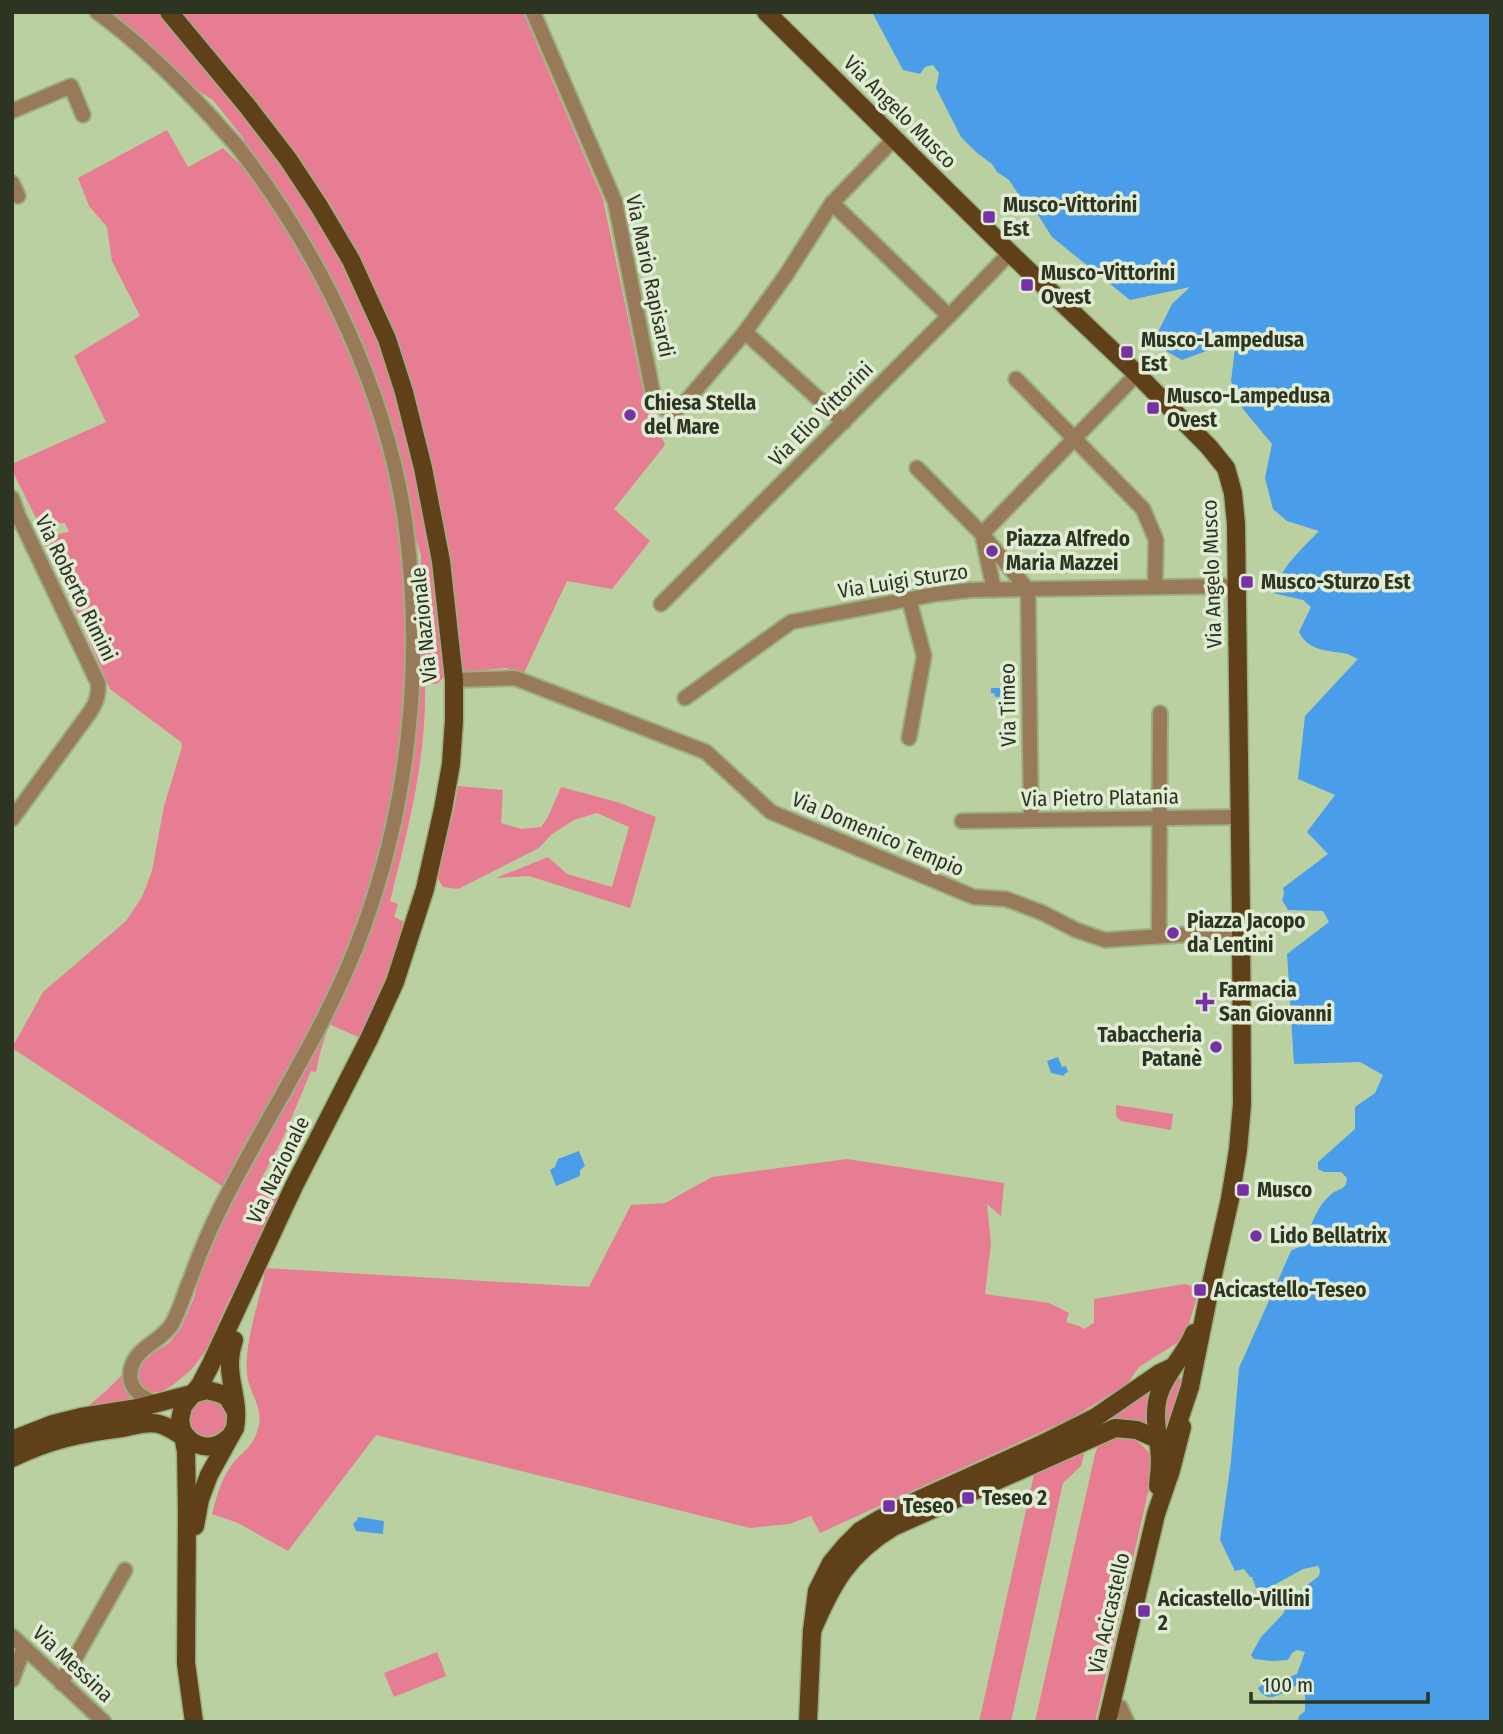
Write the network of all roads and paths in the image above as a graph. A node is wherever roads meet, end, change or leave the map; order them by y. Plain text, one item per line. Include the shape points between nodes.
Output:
1 (97, 12) edge
2 (169, 12) edge
3 (533, 12) edge
4 (766, 12) edge
5 (12, 111) edge
6 (83, 115) dead end
7 (894, 139) junction
8 (832, 203) junction
9 (1010, 253) junction
10 (949, 316) junction
11 (745, 332) junction
12 (1137, 374) junction
13 (1016, 379) dead end
14 (844, 422) junction
15 (1074, 439) junction
16 (917, 468) dead end
17 (12, 498) edge
18 (15, 512) edge
19 (982, 534) junction
20 (1237, 586) junction
21 (1155, 587) junction
22 (994, 590) junction
23 (1028, 590) junction
24 (909, 599) junction
25 (661, 604) dead end
26 (454, 680) junction
27 (685, 698) dead end
28 (1160, 713) dead end
29 (909, 738) dead end
30 (1239, 817) junction
31 (1160, 818) junction
32 (12, 819) edge
33 (1031, 820) junction
34 (962, 821) dead end
35 (1241, 933) junction
36 (1159, 936) junction
37 (255, 1268) junction
38 (1210, 1287) junction
39 (234, 1340) junction
40 (1173, 1367) junction
41 (188, 1395) junction
42 (156, 1403) junction
43 (1184, 1408) junction
44 (235, 1411) junction
45 (127, 1427) junction
46 (186, 1436) junction
47 (231, 1436) junction
48 (12, 1440) edge
49 (1158, 1448) junction
50 (12, 1458) edge
51 (209, 1475) junction
52 (187, 1511) junction
53 (1156, 1514) junction
54 (125, 1570) dead end
55 (186, 1585) junction
56 (812, 1631) junction
57 (12, 1636) edge
58 (24, 1648) junction
59 (12, 1679) edge
60 (61, 1683) junction
61 (1109, 1713) edge
62 (104, 1722) edge
63 (194, 1722) edge
64 (808, 1722) edge
65 (1127, 1722) edge

1 - 42 street via 142,47 242,151 314,262 380,414 405,525 412,593 407,745 396,815 364,927 333,1001 220,1209 171,1325 135,1357 132,1387
2 - 26 main road, Via Nazionale via 288,159 351,260 387,339 426,481 441,561
3 - 11 street, Via Mario Rapisardi via 615,202 653,394 664,408 671,412 683,405
4 - 7 main road, Via Angelo Musco
5 - 6 street via 71,86
7 - 8 street, Via Mario Rapisardi
7 - 9 main road, Via Angelo Musco
8 - 10 street
8 - 11 street, Via Mario Rapisardi
9 - 10 street, Via Elio Vittorini
9 - 12 main road, Via Angelo Musco
10 - 14 street, Via Elio Vittorini
11 - 14 street
12 - 15 street
12 - 20 main road, Via Angelo Musco via 1226,468 1236,524
13 - 15 street
14 - 25 street, Via Elio Vittorini
15 - 19 street
15 - 21 street via 1143,509 1156,540
16 - 19 street
17 - 18 street
18 - 32 street, Via Roberto Rimini via 99,683 99,692 95,705
19 - 22 street
19 - 23 street
20 - 21 street, Via Luigi Sturzo
20 - 30 main road, Via Angelo Musco
21 - 23 street, Via Luigi Sturzo
22 - 23 street, Via Luigi Sturzo
22 - 24 street, Via Luigi Sturzo
23 - 33 street, Via Timeo
24 - 27 street, Via Luigi Sturzo via 791,622
24 - 29 street via 923,656
26 - 36 street, Via Domenico Tempio via 515,678 706,752 771,812 974,897 1006,899 1105,940
26 - 37 main road, Via Nazionale via 452,753 443,809 406,952 369,1039
28 - 31 street
30 - 31 street, Via Pietro Platania
30 - 35 main road, Via Angelo Musco
31 - 33 street, Via Pietro Platania
31 - 36 street
33 - 34 street, Via Pietro Platania
35 - 36 street
35 - 38 main road, Via Angelo Musco via 1238,1150
37 - 39 main road
37 - 41 main road via 216,1353
38 - 40 main road via 1194,1335
38 - 43 main road
39 - 44 main road via 229,1368
39 - 51 main road via 235,1382 248,1422 240,1443
40 - 43 main road via 1186,1377
40 - 49 main road via 1158,1397
40 - 56 main road via 1096,1417 860,1531 823,1578
41 - 42 main road
41 - 44 main road via 215,1391 228,1398
41 - 46 main road via 180,1413
42 - 48 main road via 62,1422
43 - 49 main road via 1173,1438
43 - 53 main road
44 - 47 main road
45 - 46 main road via 151,1423
45 - 50 main road via 86,1432
45 - 52 main road via 160,1433 176,1447
46 - 47 main road via 209,1447
46 - 52 main road
47 - 51 main road
49 - 53 main road
49 - 56 main road via 1122,1428 1107,1431 877,1537 837,1580
51 - 55 main road via 200,1499
52 - 55 main road
53 - 61 main road, Via Acicastello
54 - 60 street
55 - 63 main road via 186,1663
56 - 64 main road
57 - 58 street, Via Messina
58 - 59 street
58 - 60 street, Via Messina
60 - 62 street, Via Messina
61 - 65 street via 1120,1707

